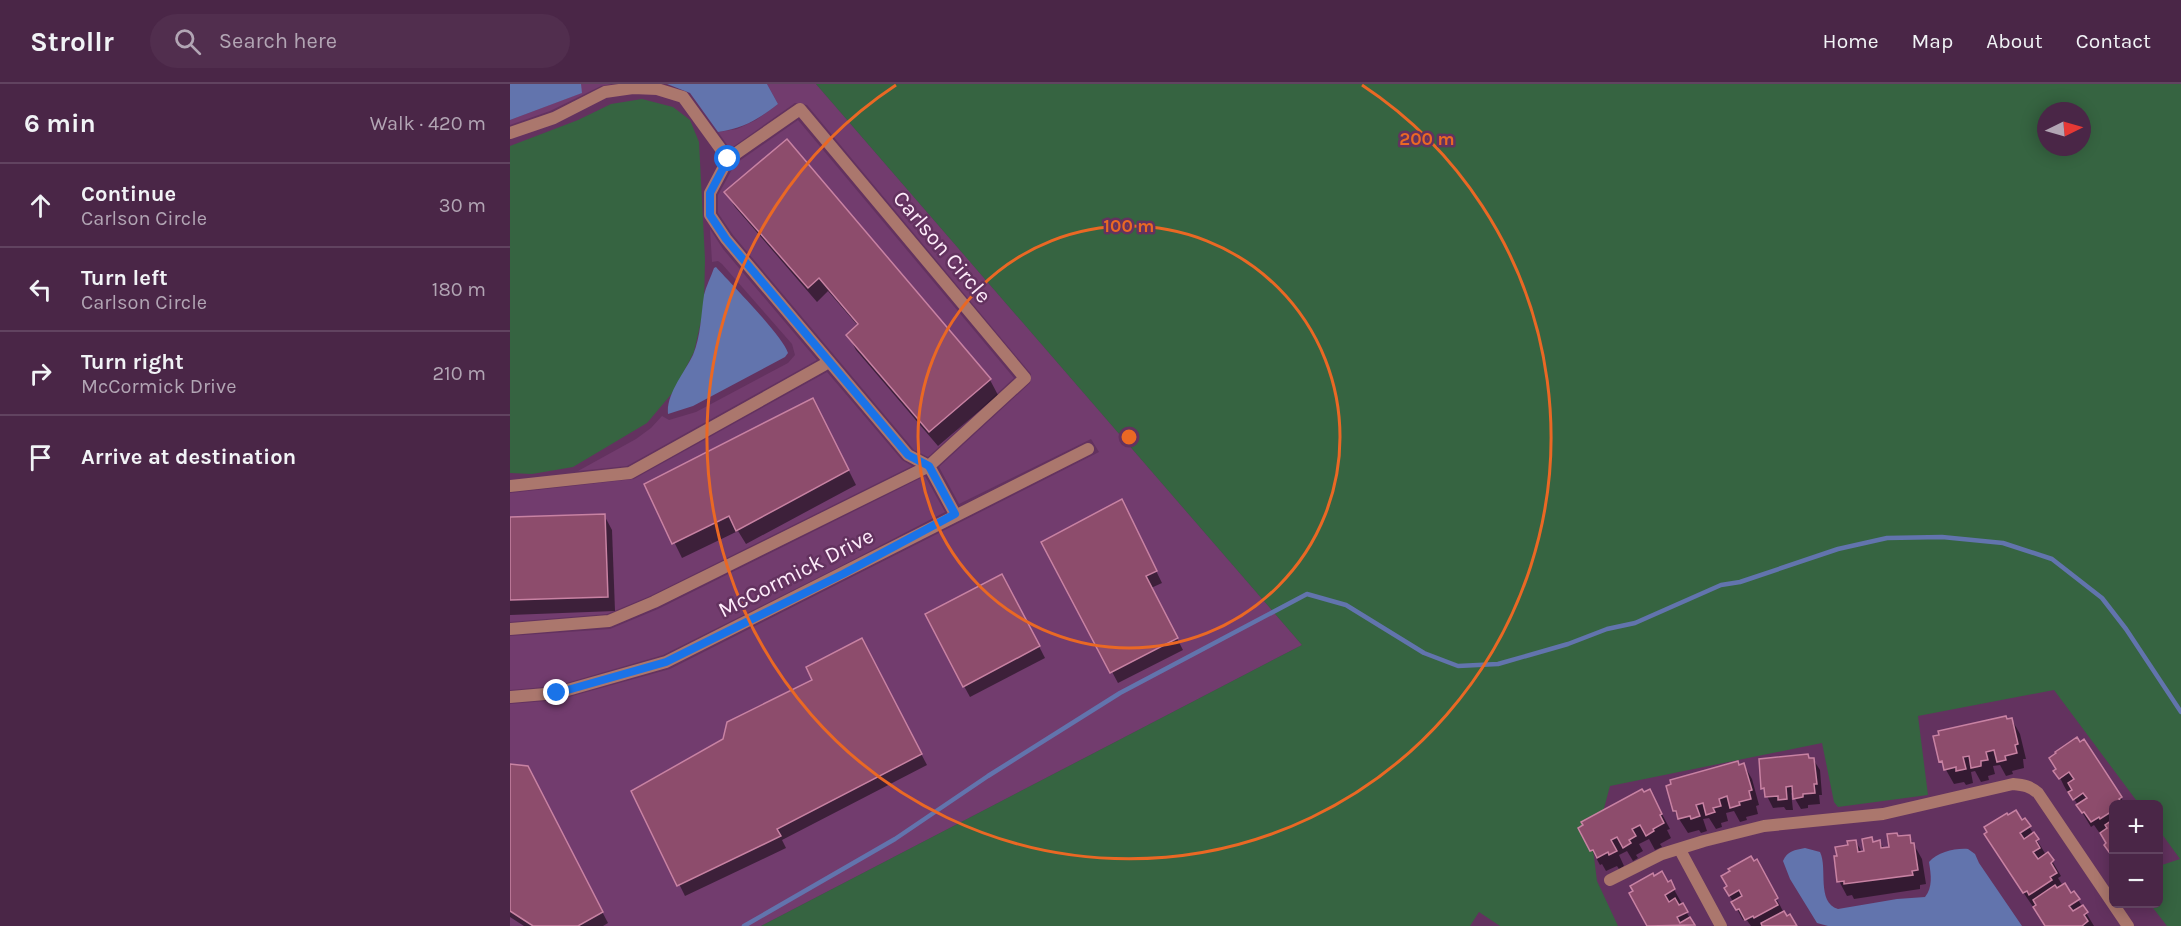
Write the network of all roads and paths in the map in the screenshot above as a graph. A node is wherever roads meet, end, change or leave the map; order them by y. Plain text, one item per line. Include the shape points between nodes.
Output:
1 (510, 133) edge
2 (728, 159) junction
3 (829, 362) junction
4 (1088, 449) dead end
5 (929, 466) junction
6 (510, 486) edge
7 (955, 514) junction
8 (510, 629) edge
9 (510, 697) edge
10 (1680, 850) junction
11 (1610, 880) dead end
12 (1721, 926) edge
13 (2128, 926) edge

1 - 2 street via 554,118 605,92 657,89 683,97
2 - 3 street, Carlson Circle via 710,193 710,215
2 - 5 street, Carlson Circle via 800,109 1025,378
3 - 5 street, Carlson Circle via 908,455
3 - 6 street via 630,473
4 - 7 street, McCormick Drive
5 - 7 street, Carlson Circle
5 - 8 street, Carlson Circle via 654,603 609,621
7 - 9 street, McCormick Drive via 666,662 557,693
10 - 11 street via 1662,854
10 - 12 street
10 - 13 street via 1764,826 1883,814 2020,784 2038,792

